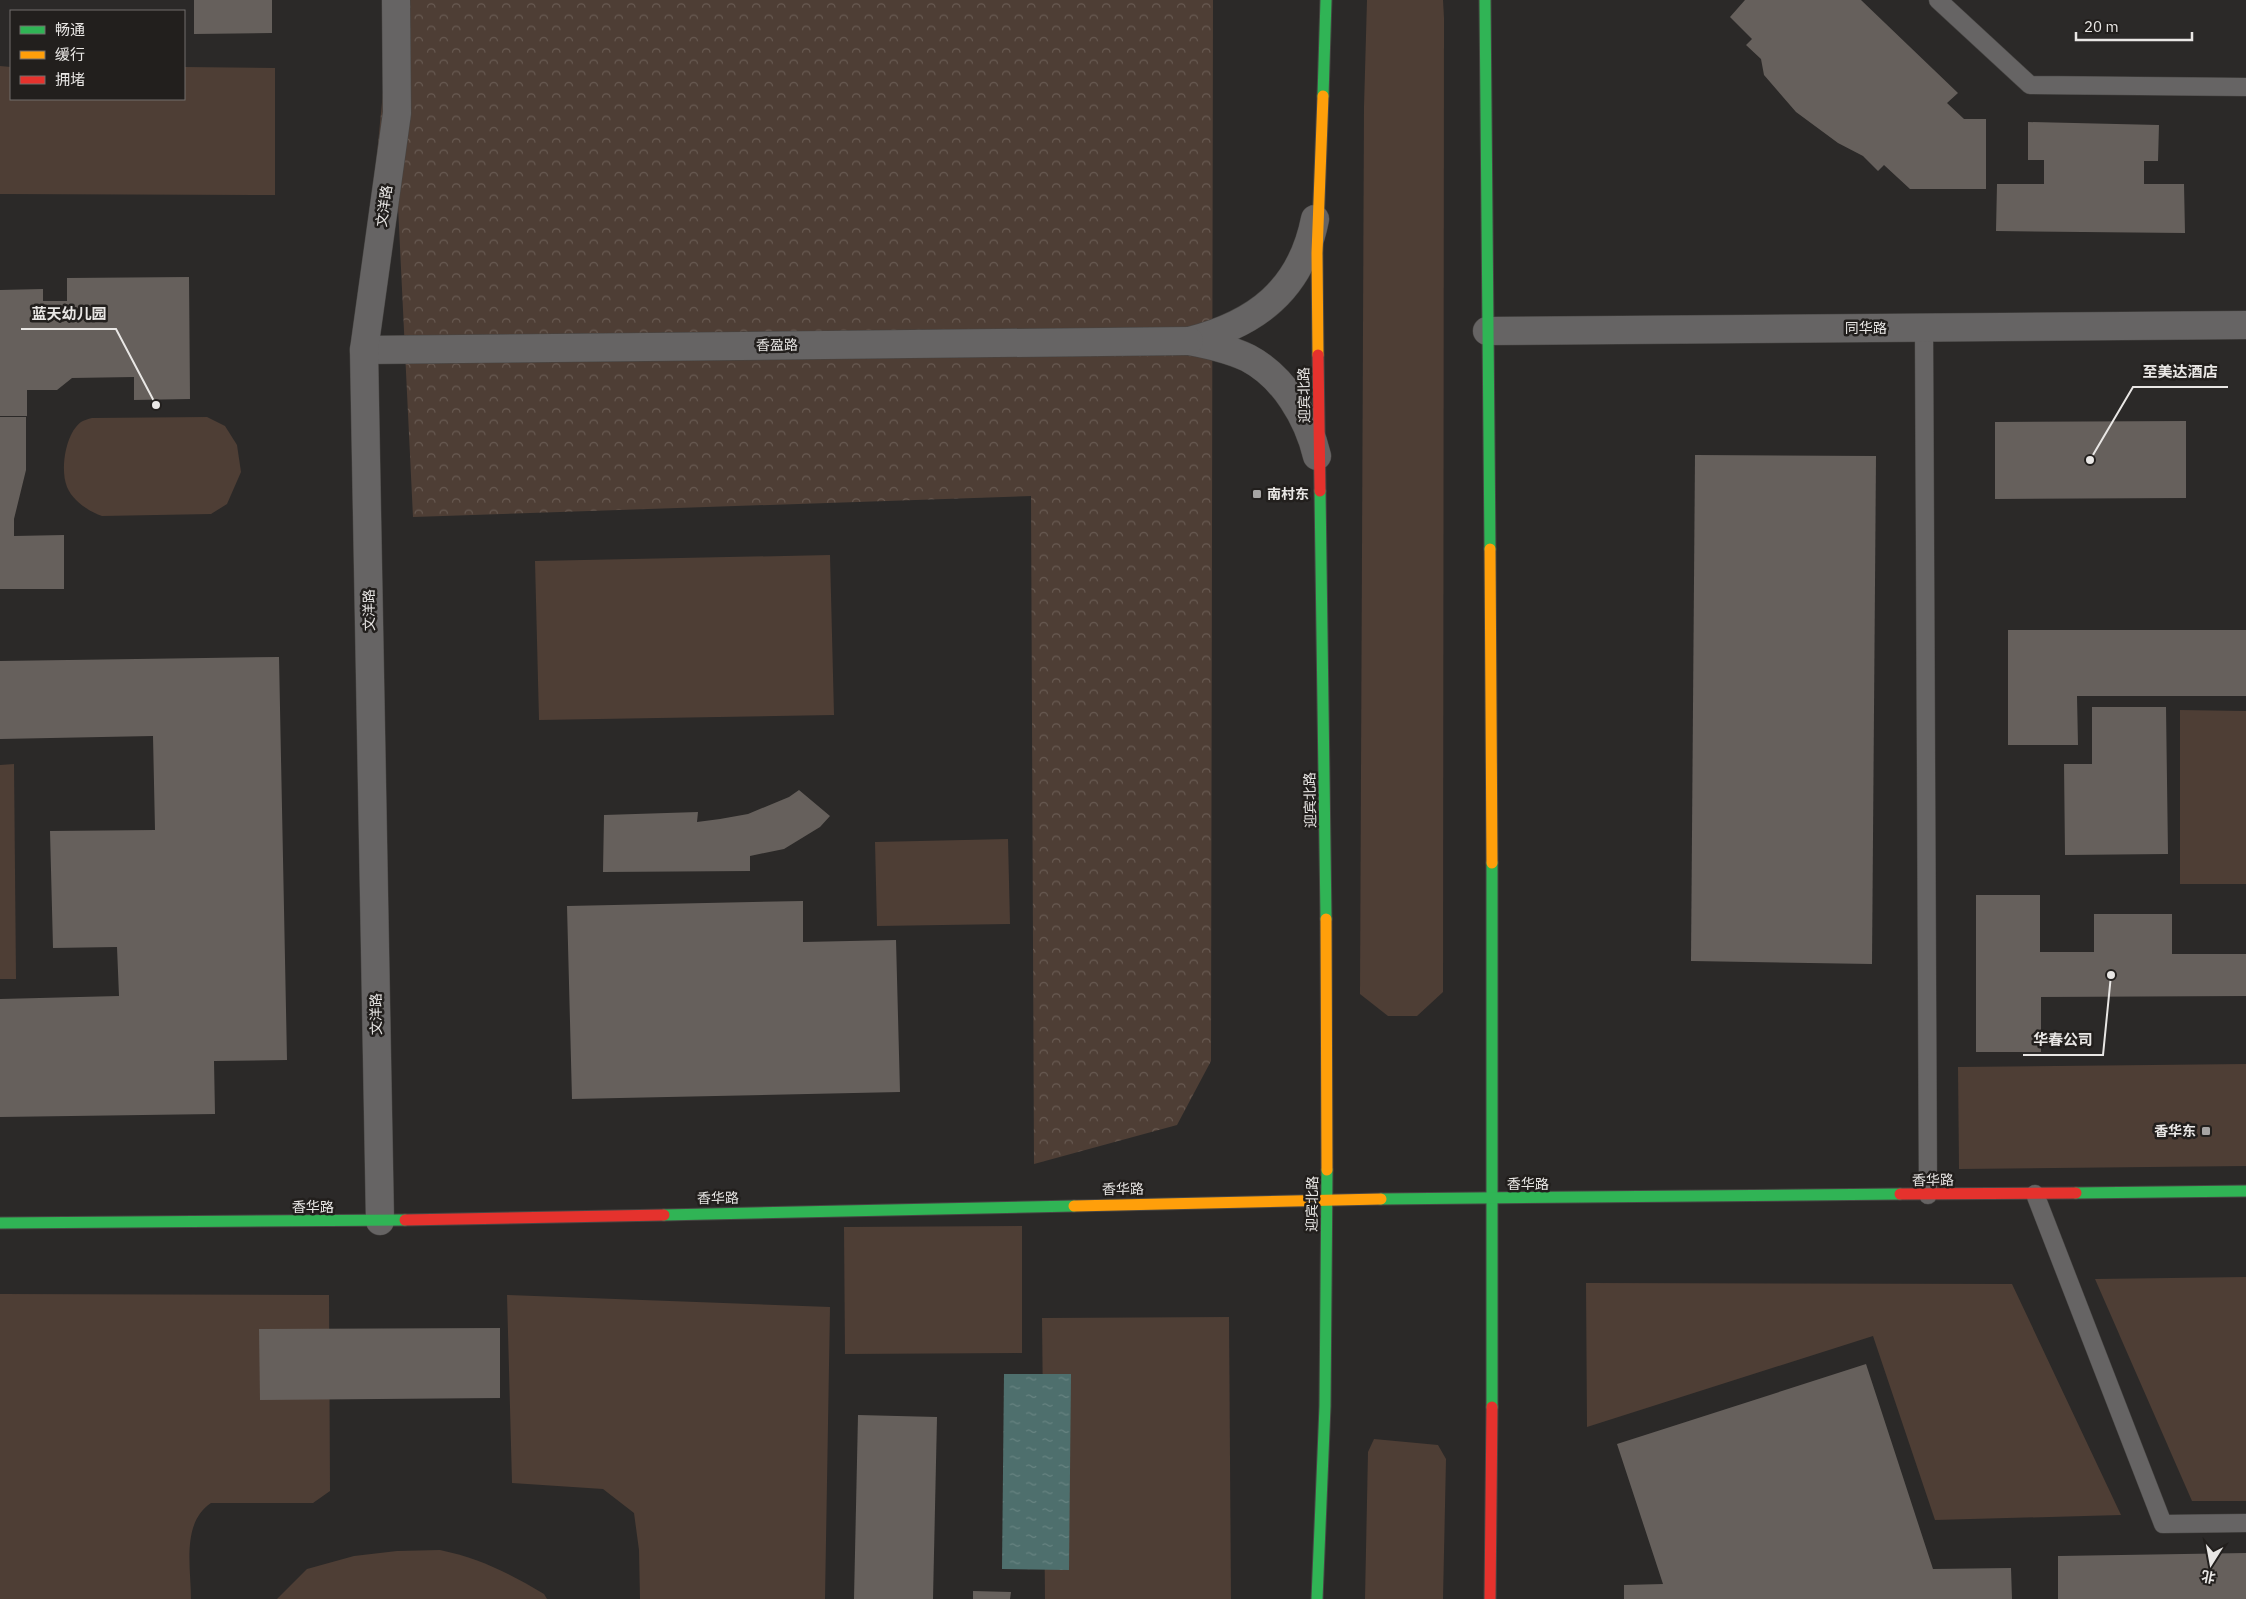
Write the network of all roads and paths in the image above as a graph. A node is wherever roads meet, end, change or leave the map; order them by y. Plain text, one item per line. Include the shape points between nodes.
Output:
1 (396, 0) edge
2 (1326, 0) edge
3 (1485, 0) edge
4 (1938, 0) edge
5 (2246, 87) edge
6 (1319, 198) junction
7 (2246, 326) edge
8 (1924, 328) junction
9 (1487, 331) junction
10 (1189, 341) junction
11 (364, 350) junction
12 (1320, 467) junction
13 (2246, 1191) edge
14 (2035, 1194) junction
15 (1928, 1195) junction
16 (1491, 1199) junction
17 (1327, 1200) junction
18 (380, 1221) junction
19 (0, 1223) edge
20 (2246, 1523) edge
21 (1317, 1599) edge
22 (1490, 1599) edge

1 - 11 street, 文洋路 via 397,113
2 - 6 main road, 迎宾北路
3 - 9 main road
4 - 5 lane via 2030,85
6 - 10 street via 1310,241 1288,284 1250,318 1220,333
6 - 12 main road, 迎宾北路
7 - 8 street, 同华路
8 - 9 street, 同华路
8 - 15 lane
9 - 16 main road
10 - 11 street, 香盈路
10 - 12 street via 1221,347 1248,359 1274,377 1306,422
11 - 18 street, 文洋路
12 - 17 main road, 迎宾北路
13 - 14 main road, 香华路
14 - 15 main road, 香华路
14 - 20 lane via 2163,1524
15 - 16 main road, 香华路
16 - 17 main road, 香华路
16 - 22 main road
17 - 18 main road, 香华路
17 - 21 main road, 迎宾北路 via 1325,1406
18 - 19 main road, 香华路

